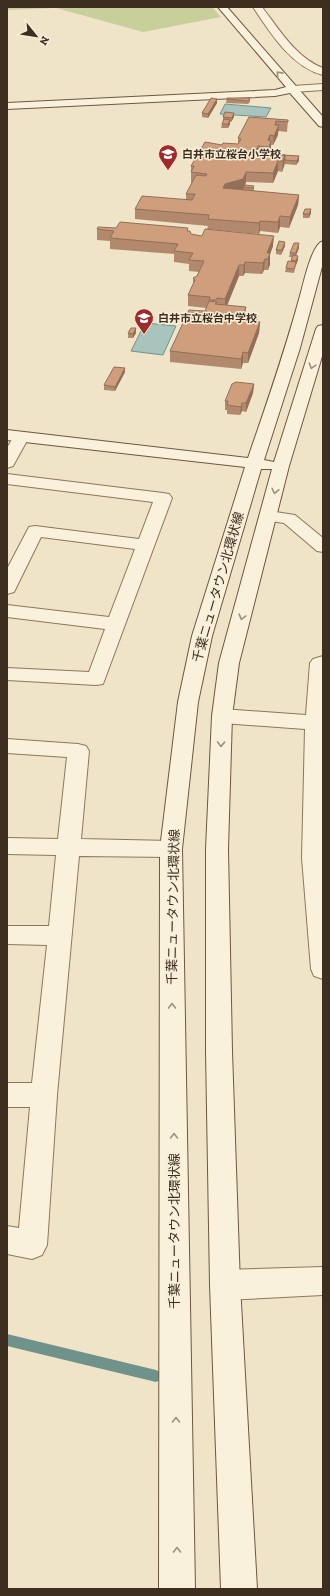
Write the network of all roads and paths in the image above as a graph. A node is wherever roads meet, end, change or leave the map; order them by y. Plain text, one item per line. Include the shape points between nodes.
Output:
1 (222, 7) edge
2 (257, 7) edge
3 (323, 72) edge
4 (298, 76) dead end
5 (323, 87) edge
6 (308, 88) junction
7 (293, 89) junction
8 (318, 99) dead end
9 (7, 100) edge
10 (7, 106) edge
11 (323, 124) edge
12 (323, 245) edge
13 (323, 329) edge
14 (14, 436) edge
15 (7, 463) edge
16 (254, 464) junction
17 (281, 466) junction
18 (7, 479) edge
19 (269, 516) junction
20 (145, 545) junction
21 (323, 548) edge
22 (7, 588) edge
23 (7, 611) edge
24 (116, 624) junction
25 (323, 662) edge
26 (7, 674) edge
27 (222, 716) junction
28 (316, 722) junction
29 (7, 746) edge
30 (7, 846) edge
31 (69, 847) junction
32 (171, 849) junction
33 (7, 935) edge
34 (60, 936) junction
35 (323, 968) edge
36 (7, 1094) edge
37 (44, 1095) junction
38 (7, 1240) edge
39 (323, 1281) edge
40 (225, 1285) junction
41 (177, 1589) edge
42 (239, 1589) edge

7 -> 1 street
2 - 3 street via 292,50 310,67
4 - 6 street
5 - 6 street
6 - 7 street
6 - 8 street
7 - 9 street via 271,87
7 - 10 street via 275,93
7 - 11 street
12 - 16 street, 千葉ニュータウン北環状線 via 293,348
13 -> 17 street
14 - 15 street
14 - 16 street
16 - 17 street
16 - 32 street, 千葉ニュータウン北環状線 via 202,636 188,702
17 -> 19 street
18 - 20 street via 163,498
19 - 21 street via 289,519
19 -> 27 street via 230,663
20 - 22 street via 35,531
20 - 24 street
23 - 24 street
24 - 26 street via 96,679
25 - 28 street via 320,663
27 - 28 street
27 -> 40 street via 217,938
28 - 35 street via 313,858
29 - 31 street via 78,751
30 - 31 street
31 - 32 street
31 - 34 street
41 -> 32 street, 千葉ニュータウン北環状線
33 - 34 street
34 - 37 street
36 - 37 street
37 - 38 street via 32,1245
39 - 40 street
40 - 42 street

